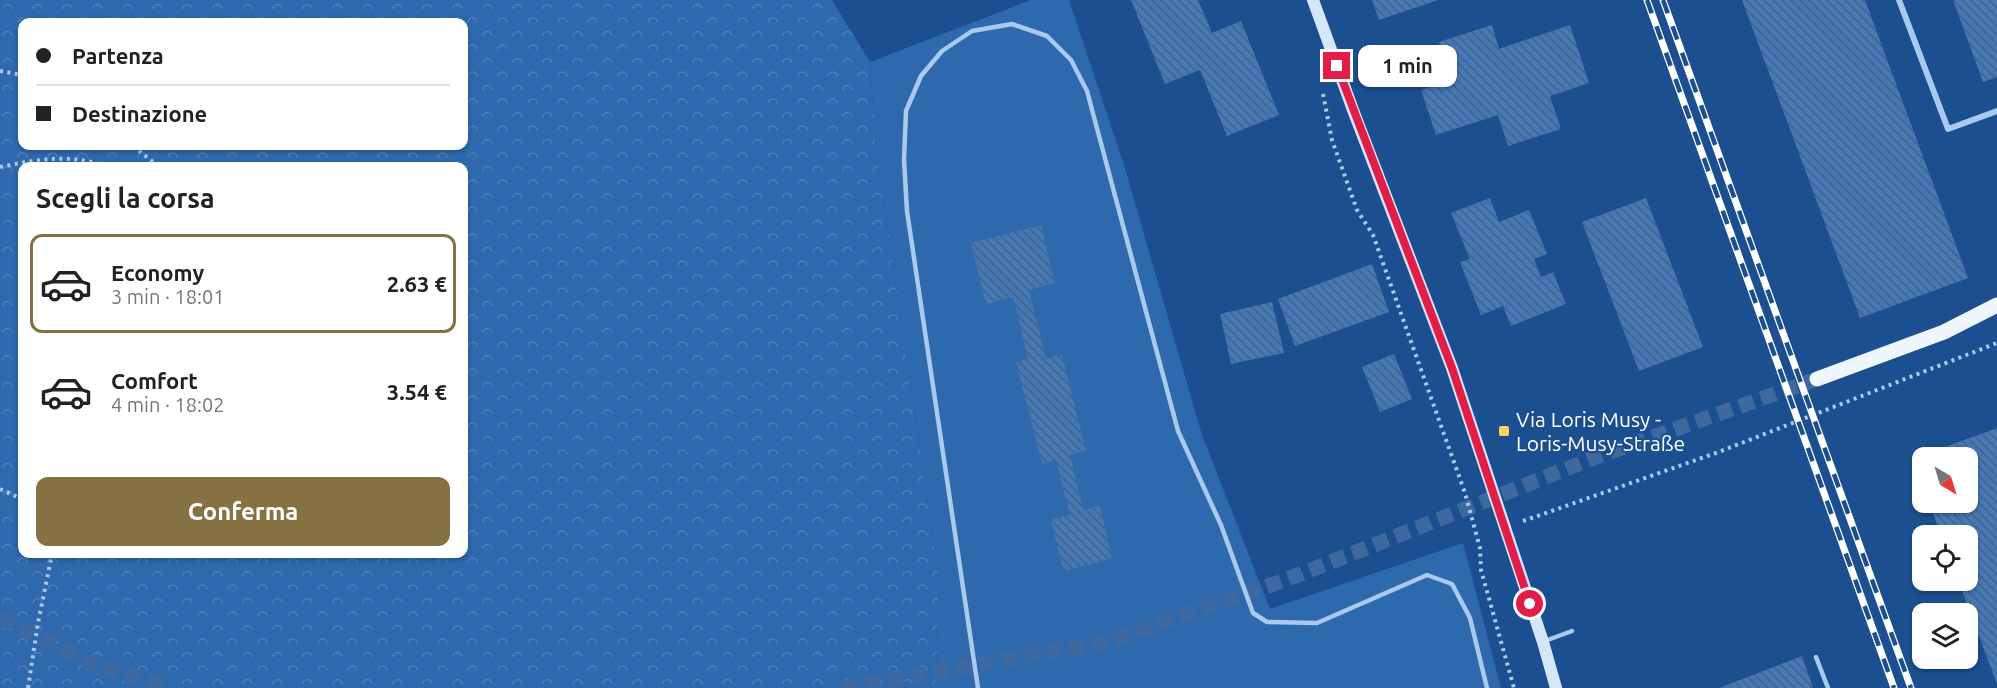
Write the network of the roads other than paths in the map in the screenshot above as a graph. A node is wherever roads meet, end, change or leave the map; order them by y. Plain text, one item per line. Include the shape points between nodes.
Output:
1 (1314, 0) edge
2 (1899, 0) edge
3 (1997, 111) edge
4 (1997, 305) edge
5 (1816, 379) tunnel mouth
6 (1572, 631) dead end
7 (1543, 642) junction
8 (1816, 657) dead end
9 (978, 688) edge
10 (1487, 688) edge
11 (1556, 688) edge
12 (1828, 688) edge

1 - 7 street via 1452,368
2 - 3 street via 1948,129
4 - 5 main road via 1944,332
6 - 7 lane
7 - 11 street
8 - 12 lane
9 - 10 lane via 907,212 906,111 921,76 942,51 972,31 1011,24 1047,36 1071,60 1088,91 1178,432 1221,525 1253,613 1267,622 1317,622 1427,575 1452,584 1470,618

